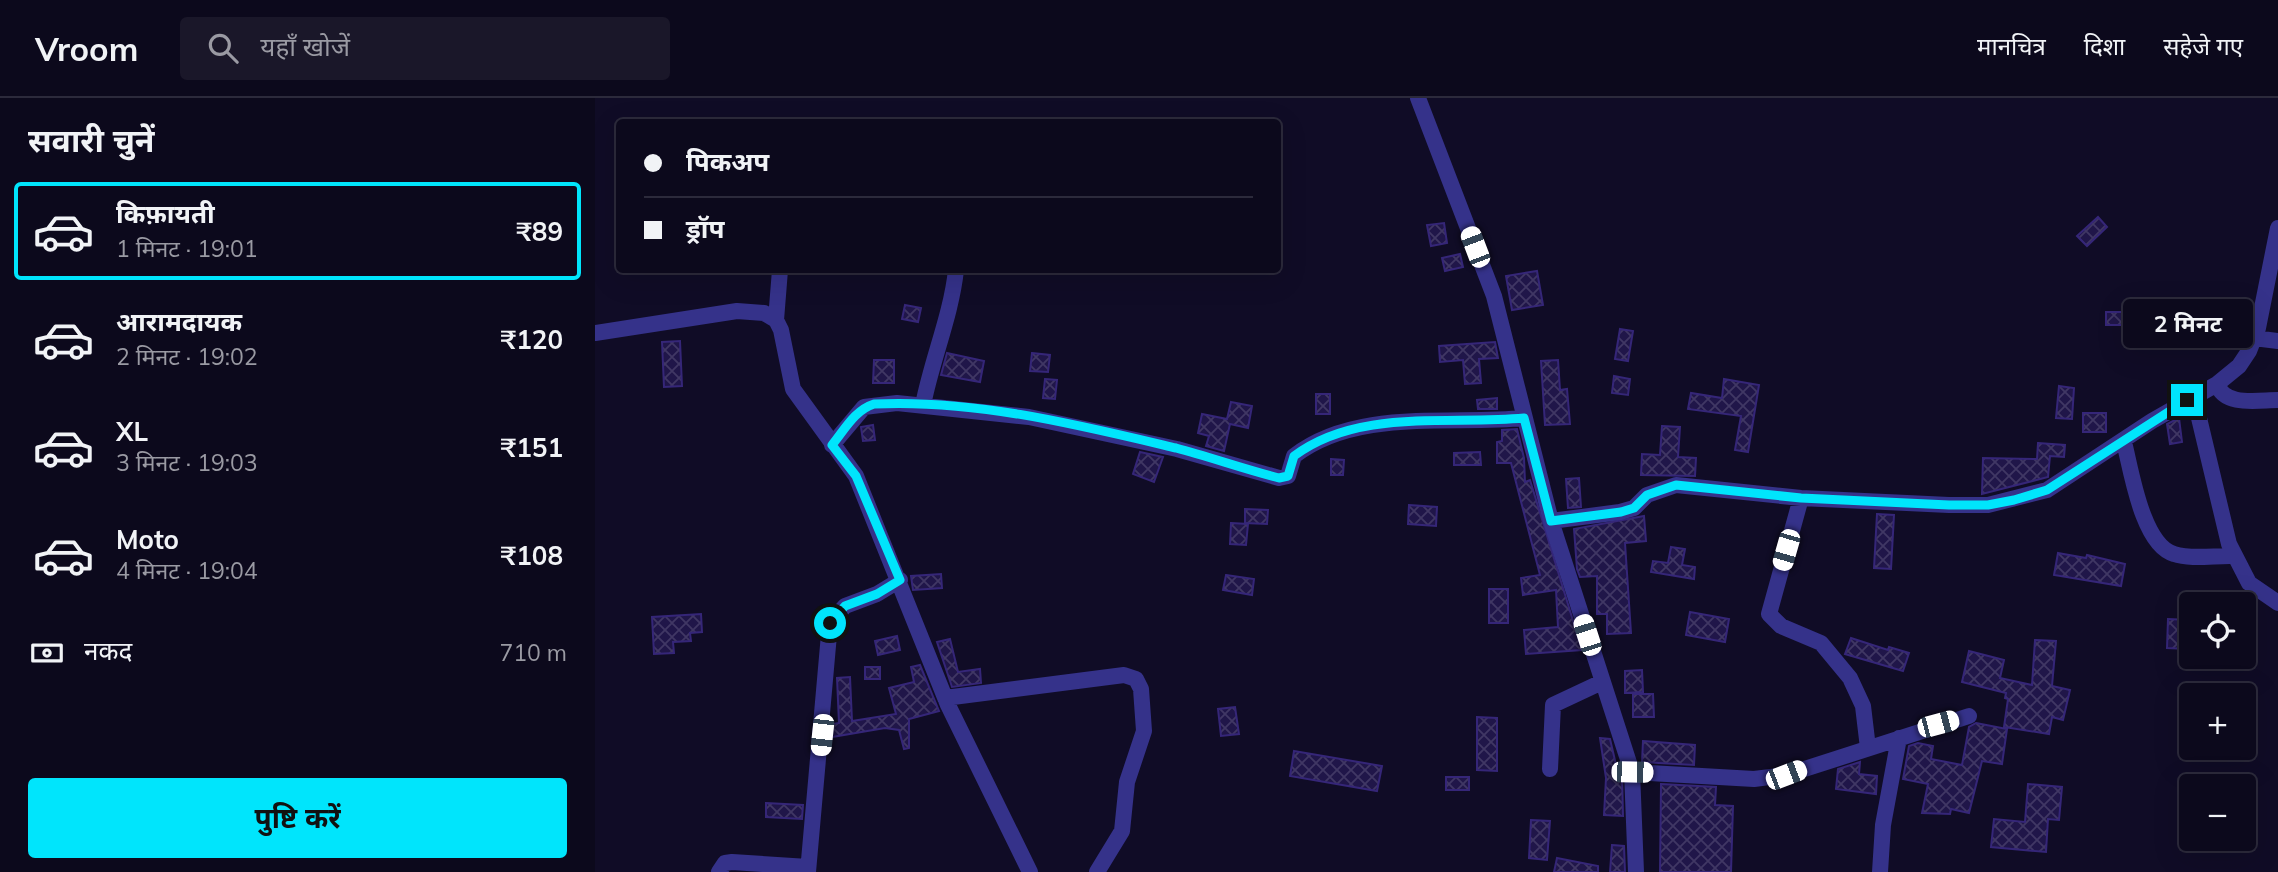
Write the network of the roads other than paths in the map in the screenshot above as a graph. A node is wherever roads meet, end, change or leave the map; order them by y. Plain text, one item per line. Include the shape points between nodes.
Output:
1 (1418, 98) edge
2 (2278, 228) edge
3 (2275, 249) edge
4 (780, 273) edge
5 (955, 273) edge
6 (776, 320) junction
7 (595, 333) edge
8 (2254, 338) junction
9 (2278, 341) edge
10 (2217, 384) junction
11 (2194, 397) junction
12 (2278, 400) edge
13 (923, 405) junction
14 (1524, 418) junction
15 (2124, 442) junction
16 (832, 445) junction
17 (1801, 498) junction
18 (1551, 521) junction
19 (2234, 556) junction
20 (900, 580) junction
21 (2278, 603) edge
22 (1602, 682) junction
23 (945, 698) junction
24 (1969, 716) dead end
25 (1899, 738) junction
26 (1868, 748) junction
27 (1550, 769) dead end
28 (1632, 772) junction
29 (808, 869) edge
30 (719, 872) edge
31 (1030, 872) edge
32 (1097, 872) edge
33 (1636, 872) edge
34 (1880, 872) edge

1 - 14 street via 1494,296
2 - 3 street
3 - 8 street
4 - 6 street
5 - 13 street via 946,327 931,363
6 - 7 street via 764,313 737,311
6 - 16 street via 793,389
8 - 9 street
8 - 10 street via 2239,366
10 - 11 street
10 - 12 street via 2227,398
11 - 15 street
11 - 19 street
13 - 14 street via 1029,416 1177,449 1279,478 1288,476 1294,456 1337,432 1403,423
13 - 16 street via 864,407
14 - 18 street
15 - 17 street via 2047,490 1988,505
15 - 19 street via 2142,512 2165,548 2174,554
16 - 20 street via 856,476
17 - 18 street via 1676,485 1647,495 1634,508 1621,512
17 - 26 street via 1769,614 1781,626 1821,643 1844,670 1863,706
18 - 22 street
19 - 21 street via 2249,583
20 - 23 street
20 - 29 street via 845,606 830,623
22 - 27 street via 1553,705
22 - 28 street
23 - 31 street
23 - 32 street via 1124,675 1136,679 1144,731 1127,782 1122,831
24 - 25 street
25 - 26 street
25 - 34 street via 1883,825
26 - 28 street via 1786,775 1754,779
28 - 33 street
29 - 30 street via 732,862

